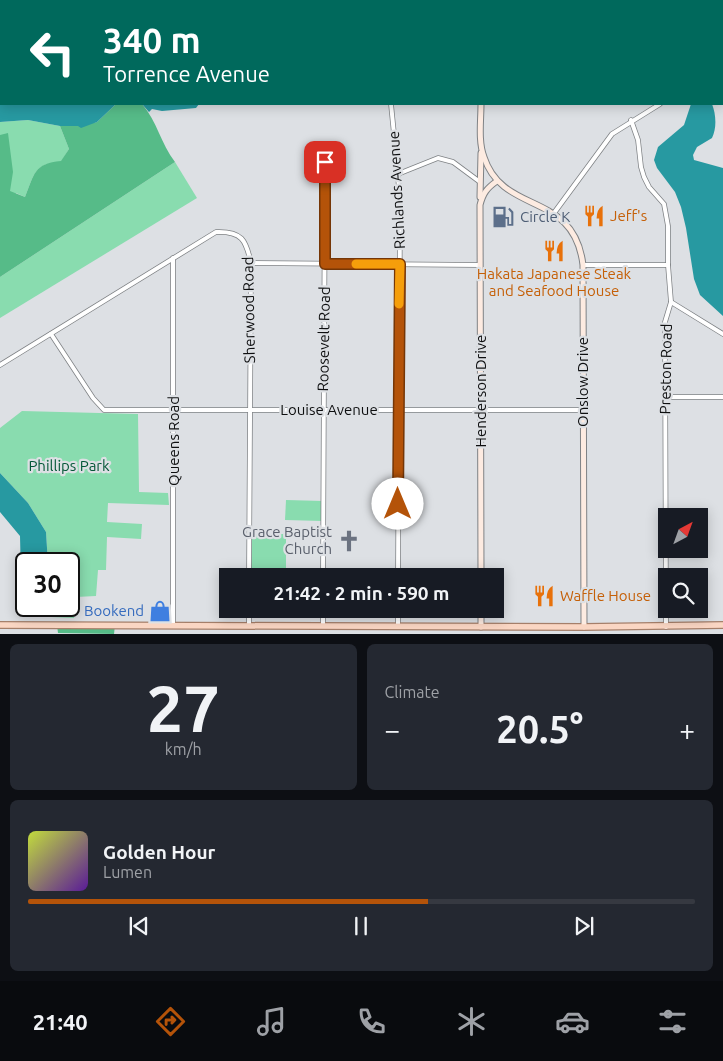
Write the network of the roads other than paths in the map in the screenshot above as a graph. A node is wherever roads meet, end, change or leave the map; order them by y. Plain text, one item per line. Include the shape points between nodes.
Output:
1 (391, 105) edge
2 (481, 105) edge
3 (658, 105) edge
4 (631, 120) junction
5 (481, 142) junction
6 (325, 162) dead end
7 (398, 174) junction
8 (497, 181) junction
9 (480, 182) junction
10 (480, 205) junction
11 (554, 213) junction
12 (173, 258) junction
13 (251, 263) junction
14 (325, 264) junction
15 (400, 264) junction
16 (668, 264) junction
17 (480, 265) junction
18 (583, 265) junction
19 (671, 302) junction
20 (51, 334) junction
21 (723, 334) edge
22 (0, 365) edge
23 (664, 397) junction
24 (723, 397) edge
25 (174, 410) junction
26 (249, 410) junction
27 (324, 410) junction
28 (398, 410) junction
29 (584, 410) junction
30 (481, 411) junction
31 (249, 568) edge
32 (323, 568) edge
33 (398, 568) edge
34 (481, 568) edge
35 (249, 618) edge
36 (323, 618) edge
37 (398, 618) edge
38 (481, 618) edge
39 (0, 625) edge
40 (173, 625) junction
41 (249, 625) junction
42 (323, 625) junction
43 (723, 625) edge
44 (398, 626) junction
45 (481, 627) junction
46 (584, 627) junction
47 (666, 627) junction

1 - 7 street, Richlands Avenue
2 - 5 main road, Henderson Drive
3 - 4 street
4 - 11 street via 604,142
4 - 16 street, Preston Road via 644,177 666,210
5 - 8 main road, Henderson Drive via 483,157
5 - 9 main road, Henderson Drive
6 - 14 street, Roosevelt Road
7 - 9 street via 438,158 453,162
7 - 15 street, Richlands Avenue
8 - 10 main road via 482,195
8 - 11 main road, Onslow Drive via 508,191
9 - 10 main road, Henderson Drive
10 - 17 main road, Henderson Drive
11 - 18 main road, Onslow Drive via 574,235
12 - 13 street, Sherwood Road via 216,232 232,231 248,246
12 - 20 street, Sherwood Road
12 - 25 street, Queens Road
13 - 14 street
13 - 26 street, Sherwood Road
14 - 15 street
14 - 27 street, Roosevelt Road
15 - 17 street
15 - 28 street, Richlands Avenue
16 - 18 street
16 - 19 street, Preston Road
17 - 30 main road, Henderson Drive
18 - 29 main road, Onslow Drive
19 - 21 street
19 - 23 street, Preston Road via 665,322
20 - 22 street, Sherwood Road
20 - 25 street, Louise Avenue via 104,410
23 - 24 street
23 - 47 street, Preston Road
25 - 26 street, Louise Avenue
25 - 40 street, Queens Road
26 - 27 street, Louise Avenue
26 - 31 street, Sherwood Road
27 - 28 street, Louise Avenue
27 - 32 street, Roosevelt Road
28 - 30 street, Louise Avenue
28 - 33 street, Richlands Avenue
29 - 30 street, Louise Avenue
29 - 46 main road, Onslow Drive
30 - 34 main road, Henderson Drive
35 - 41 street
36 - 42 street
37 - 44 street
38 - 45 main road
39 - 40 main road
40 - 41 main road
41 - 42 main road
42 - 44 main road
43 - 47 main road
44 - 45 main road
45 - 46 main road
46 - 47 main road

